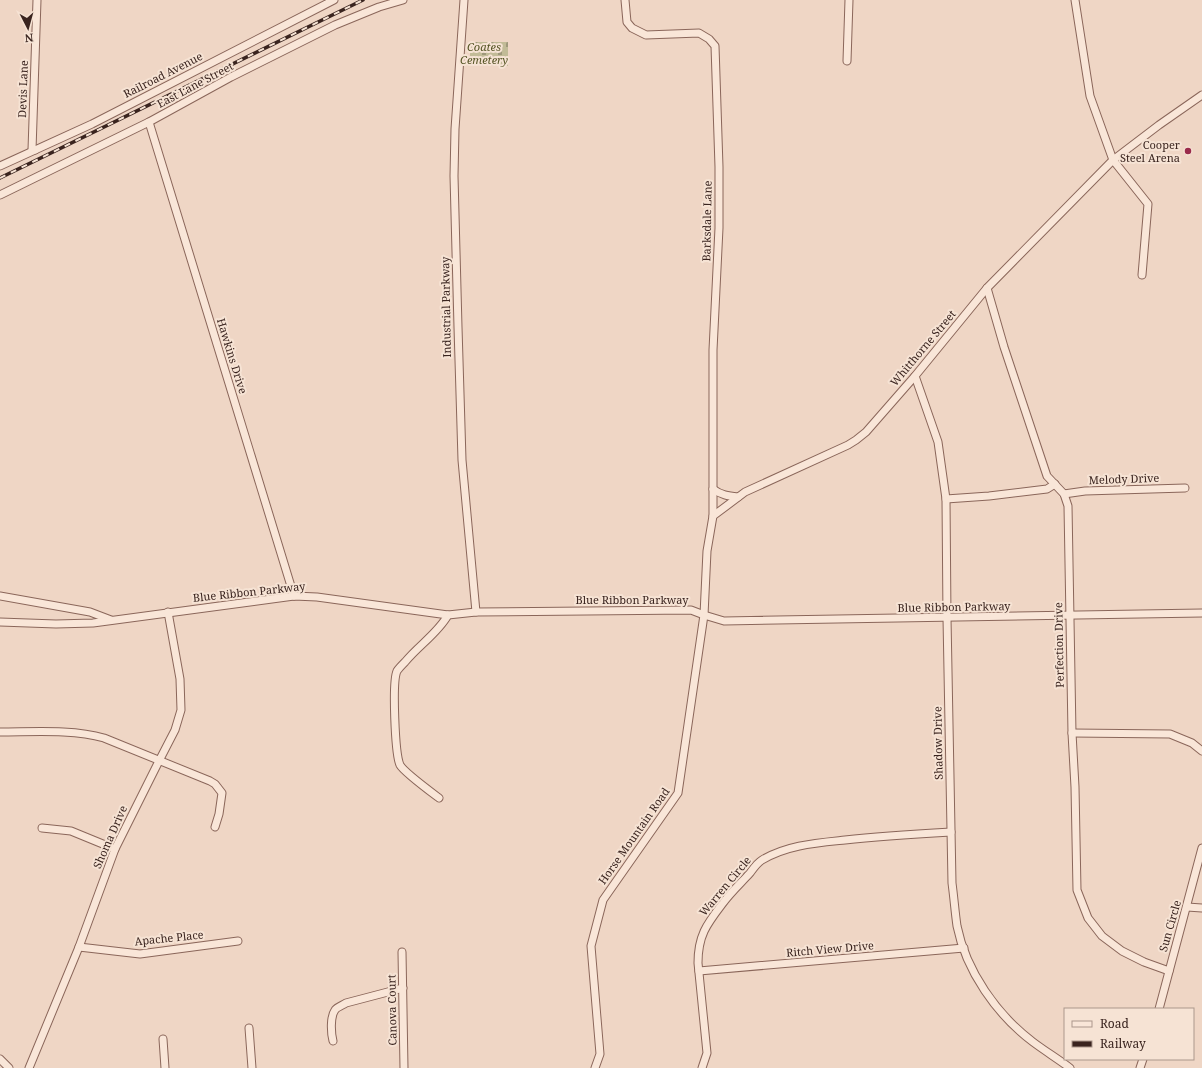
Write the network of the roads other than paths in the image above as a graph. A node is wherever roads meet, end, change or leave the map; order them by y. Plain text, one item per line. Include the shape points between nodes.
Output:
1 (38, 0) edge
2 (334, 0) edge
3 (403, 0) edge
4 (464, 0) edge
5 (625, 0) edge
6 (849, 0) edge
7 (1075, 0) edge
8 (847, 61) dead end
9 (1202, 95) edge
10 (149, 122) junction
11 (35, 150) junction
12 (1113, 160) junction
13 (0, 166) edge
14 (0, 194) edge
15 (1142, 275) dead end
16 (987, 288) junction
17 (915, 376) junction
18 (1055, 484) junction
19 (1185, 488) dead end
20 (713, 489) junction
21 (1064, 494) junction
22 (738, 497) junction
23 (946, 499) junction
24 (713, 516) junction
25 (0, 596) edge
26 (294, 596) junction
27 (168, 612) junction
28 (476, 612) junction
29 (1202, 613) edge
30 (448, 615) junction
31 (704, 615) junction
32 (1070, 615) junction
33 (947, 618) junction
34 (111, 620) junction
35 (0, 622) edge
36 (0, 732) edge
37 (1072, 734) junction
38 (1202, 752) edge
39 (159, 761) junction
40 (439, 798) dead end
41 (215, 827) dead end
42 (42, 828) dead end
43 (951, 832) junction
44 (1202, 848) edge
45 (115, 849) junction
46 (1187, 907) junction
47 (1202, 908) edge
48 (238, 941) dead end
49 (79, 946) junction
50 (964, 948) junction
51 (402, 952) dead end
52 (1169, 970) junction
53 (699, 971) junction
54 (402, 988) junction
55 (1159, 1008) edge
56 (249, 1028) dead end
57 (162, 1039) dead end
58 (333, 1041) dead end
59 (0, 1059) edge
60 (9, 1068) edge
61 (29, 1068) edge
62 (165, 1068) edge
63 (252, 1068) edge
64 (404, 1068) edge
65 (595, 1068) edge
66 (702, 1068) edge
67 (1070, 1068) edge

1 - 11 street, Devis Lane via 32,150
2 - 11 street, Railroad Avenue via 92,124
3 - 10 street, East Lane Street via 379,7 335,26 231,77
4 - 28 street, Industrial Parkway via 454,176 462,460
5 - 20 street, Barksdale Lane via 627,22 632,28 646,35 699,33 715,46 719,228 713,350
6 - 8 street
7 - 12 street via 1090,96
9 - 12 street, Whitthorne Street
10 - 14 street, East Lane Street
10 - 26 street, Hawkins Drive
11 - 13 street, Railroad Avenue
12 - 15 street via 1148,204
12 - 16 street, Whitthorne Street
16 - 17 street, Whitthorne Street
16 - 18 street, Perfection Drive via 1047,476
17 - 22 street, Whitthorne Street via 856,440
17 - 23 street, Shadow Drive via 938,442
18 - 21 street, Perfection Drive
18 - 23 street via 1047,489
19 - 21 street, Melody Drive via 1084,491
20 - 22 street via 719,494
20 - 24 street, Barksdale Lane
21 - 32 street, Perfection Drive via 1068,506
22 - 24 street, Whitthorne Street
23 - 33 street, Shadow Drive
24 - 31 street via 707,551
25 - 34 street, Blue Ribbon Parkway via 90,612
26 - 27 street, Blue Ribbon Parkway
26 - 30 street, Blue Ribbon Parkway
27 - 34 street, Blue Ribbon Parkway
27 - 39 street, Shoma Drive via 180,679 181,710 176,730
28 - 30 street, Blue Ribbon Parkway
28 - 31 street, Blue Ribbon Parkway via 691,610
29 - 32 street, Blue Ribbon Parkway
30 - 40 street via 443,624 398,671 395,680 399,762 407,772
31 - 33 street, Blue Ribbon Parkway via 724,621
31 - 65 street, Horse Mountain Road via 678,794 604,900 591,946 600,1054
32 - 33 street, Blue Ribbon Parkway
32 - 37 street, Perfection Drive
33 - 43 street, Shadow Drive
34 - 35 street, Blue Ribbon Parkway via 56,624
36 - 39 street via 91,734
37 - 38 street via 1170,734 1192,743
37 - 52 street, Perfection Drive via 1077,890 1088,918 1102,936 1122,952
39 - 41 street via 215,784 220,790 221,799
39 - 45 street, Shoma Drive
42 - 45 street via 71,831
43 - 50 street, Shadow Drive via 952,884 958,927
43 - 53 street, Warren Circle via 826,842 790,848 760,861 706,925 698,952
44 - 46 street, Sun Circle
45 - 49 street, Shoma Drive
46 - 47 street
46 - 52 street, Sun Circle
48 - 49 street, Apache Place via 140,954
49 - 61 street, Shoma Drive
50 - 53 street, Ritch View Drive
50 - 67 street, Shadow Drive via 986,994 1010,1022
51 - 54 street, Canova Court
52 - 55 street, Sun Circle
53 - 66 street, Warren Circle via 706,1054
54 - 58 street via 338,1007 333,1015
54 - 64 street, Canova Court
56 - 63 street
57 - 62 street
59 - 60 street

